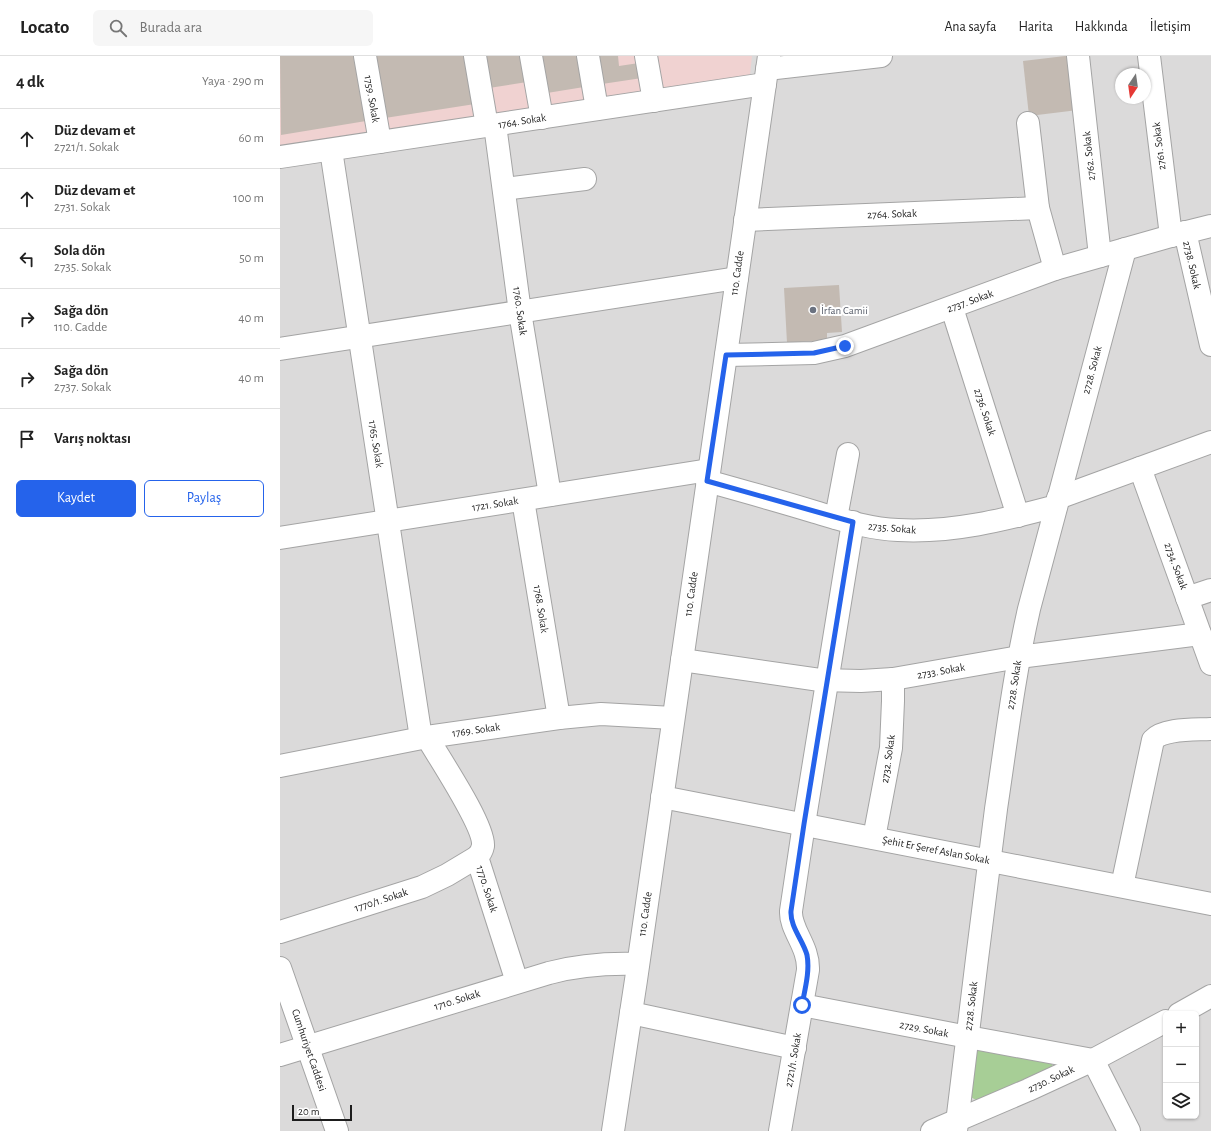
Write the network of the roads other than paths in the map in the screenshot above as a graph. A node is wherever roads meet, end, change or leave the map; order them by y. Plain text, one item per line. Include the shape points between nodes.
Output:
1 (364, 56) edge
2 (475, 56) edge
3 (531, 56) edge
4 (588, 56) edge
5 (646, 56) edge
6 (881, 56) edge
7 (1078, 56) edge
8 (1149, 56) edge
9 (767, 70) edge
10 (654, 101) junction
11 (597, 109) junction
12 (542, 118) junction
13 (1028, 122) dead end
14 (491, 126) junction
15 (380, 142) junction
16 (331, 150) junction
17 (280, 158) edge
18 (585, 179) dead end
19 (504, 189) junction
20 (1038, 208) junction
21 (745, 220) junction
22 (1211, 226) edge
23 (1178, 234) junction
24 (1125, 249) junction
25 (1100, 256) junction
26 (1055, 269) junction
27 (737, 278) junction
28 (952, 308) junction
29 (520, 312) junction
30 (1209, 331) edge
31 (360, 337) junction
32 (280, 349) edge
33 (726, 355) junction
34 (1211, 442) edge
35 (848, 454) dead end
36 (1140, 468) junction
37 (708, 475) junction
38 (550, 495) junction
39 (523, 500) junction
40 (1057, 502) junction
41 (1018, 516) junction
42 (845, 520) junction
43 (388, 521) junction
44 (280, 538) edge
45 (1211, 590) edge
46 (1187, 598) junction
47 (1200, 634) junction
48 (1018, 657) junction
49 (682, 660) junction
50 (1211, 664) edge
51 (827, 680) junction
52 (893, 680) junction
53 (559, 718) junction
54 (673, 718) junction
55 (1211, 729) edge
56 (424, 738) junction
57 (280, 766) edge
58 (662, 797) junction
59 (804, 824) junction
60 (874, 838) junction
61 (477, 857) junction
62 (989, 860) junction
63 (1122, 886) junction
64 (1211, 904) edge
65 (280, 932) edge
66 (638, 964) junction
67 (280, 968) edge
68 (517, 982) junction
69 (1211, 996) edge
70 (802, 1005) junction
71 (1184, 1011) edge
72 (631, 1013) junction
73 (1163, 1023) edge
74 (968, 1037) junction
75 (308, 1046) junction
76 (795, 1048) junction
77 (280, 1055) edge
78 (1093, 1060) junction
79 (956, 1125) edge
80 (337, 1131) edge
81 (613, 1131) edge
82 (780, 1131) edge
83 (932, 1131) edge
84 (1129, 1131) edge

1 - 15 street, 1759. Sokak
2 - 14 street, 1760. Sokak
3 - 12 street
4 - 11 street
5 - 10 street
6 - 9 street, 1764. Sokak
7 - 25 street, 2762. Sokak
8 - 23 street, 2761. Sokak
9 - 10 street, 1764. Sokak
9 - 21 street, 110. Cadde
10 - 11 street, 1764. Sokak
11 - 12 street, 1764. Sokak
12 - 14 street, 1764. Sokak
13 - 20 street
14 - 15 street, 1764. Sokak
14 - 19 street, 1760. Sokak
15 - 16 street, 1764. Sokak
16 - 17 street, 1764. Sokak
16 - 31 street, 1765. Sokak
18 - 19 street
19 - 29 street, 1760. Sokak
20 - 21 street, 2764. Sokak
20 - 26 street
21 - 27 street, 110. Cadde
22 - 23 street, 2737. Sokak
23 - 24 street, 2737. Sokak
23 - 30 street, 2738. Sokak
24 - 25 street, 2737. Sokak
24 - 40 street, 2728. Sokak
25 - 26 street, 2737. Sokak
26 - 28 street, 2737. Sokak
27 - 29 street
27 - 33 street, 110. Cadde
28 - 33 street, 2737. Sokak via 830,350 798,354
28 - 41 street, 2736. Sokak
29 - 31 street
29 - 38 street, 1760. Sokak
31 - 32 street
31 - 43 street, 1765. Sokak
33 - 37 street, 110. Cadde
34 - 36 street, 2735. Sokak
35 - 42 street, 2721/1. Sokak
36 - 40 street, 2735. Sokak
36 - 46 street, 2734. Sokak
37 - 38 street, 1721. Sokak
37 - 42 street, 2735. Sokak
37 - 49 street, 110. Cadde
38 - 39 street, 1721. Sokak
39 - 43 street, 1721. Sokak
39 - 53 street, 1768. Sokak
40 - 41 street, 2735. Sokak
40 - 48 street, 2728. Sokak via 1028,609
41 - 42 street, 2735. Sokak via 953,528 923,530 872,527
42 - 51 street, 2721/1. Sokak
43 - 44 street, 1721. Sokak
43 - 56 street, 1765. Sokak
45 - 46 street
46 - 47 street, 2734. Sokak
47 - 48 street, 2733. Sokak
47 - 50 street, 2734. Sokak
48 - 52 street, 2733. Sokak
48 - 62 street, 2728. Sokak
49 - 51 street, 2733. Sokak
49 - 54 street, 110. Cadde
51 - 52 street, 2733. Sokak
51 - 59 street, 2721/1. Sokak
52 - 60 street, 2732. Sokak via 891,748
53 - 54 street, 1769. Sokak via 601,714
53 - 56 street, 1769. Sokak
54 - 58 street, 110. Cadde
55 - 63 street via 1168,733 1153,740
56 - 57 street, 1769. Sokak
56 - 61 street, 1770. Sokak via 462,796 479,829 483,846
58 - 59 street, Şehit Er Şeref Aslan Sokak
58 - 66 street, 110. Cadde
59 - 60 street, Şehit Er Şeref Aslan Sokak
59 - 70 street, 2721/1. Sokak via 791,915 808,963
60 - 62 street, Şehit Er Şeref Aslan Sokak
61 - 65 street, 1770/1. Sokak via 422,886
61 - 68 street, 1770. Sokak
62 - 63 street, Şehit Er Şeref Aslan Sokak
62 - 74 street, 2728. Sokak
63 - 64 street, Şehit Er Şeref Aslan Sokak
66 - 68 street, 1710. Sokak via 594,964 573,967
66 - 72 street, 110. Cadde
67 - 75 street, Cumhuriyet Caddesi
68 - 75 street, 1710. Sokak
69 - 71 street
70 - 74 street, 2729. Sokak
70 - 76 street, 2721/1. Sokak
72 - 76 street
72 - 81 street, 110. Cadde
73 - 78 street, 2730. Sokak
74 - 78 street, 2729. Sokak
74 - 79 street, 2728. Sokak
75 - 77 street, 1710. Sokak
75 - 80 street, Cumhuriyet Caddesi
76 - 82 street, 2721/1. Sokak
78 - 79 street, 2730. Sokak
78 - 84 street
79 - 83 street, 2730. Sokak

